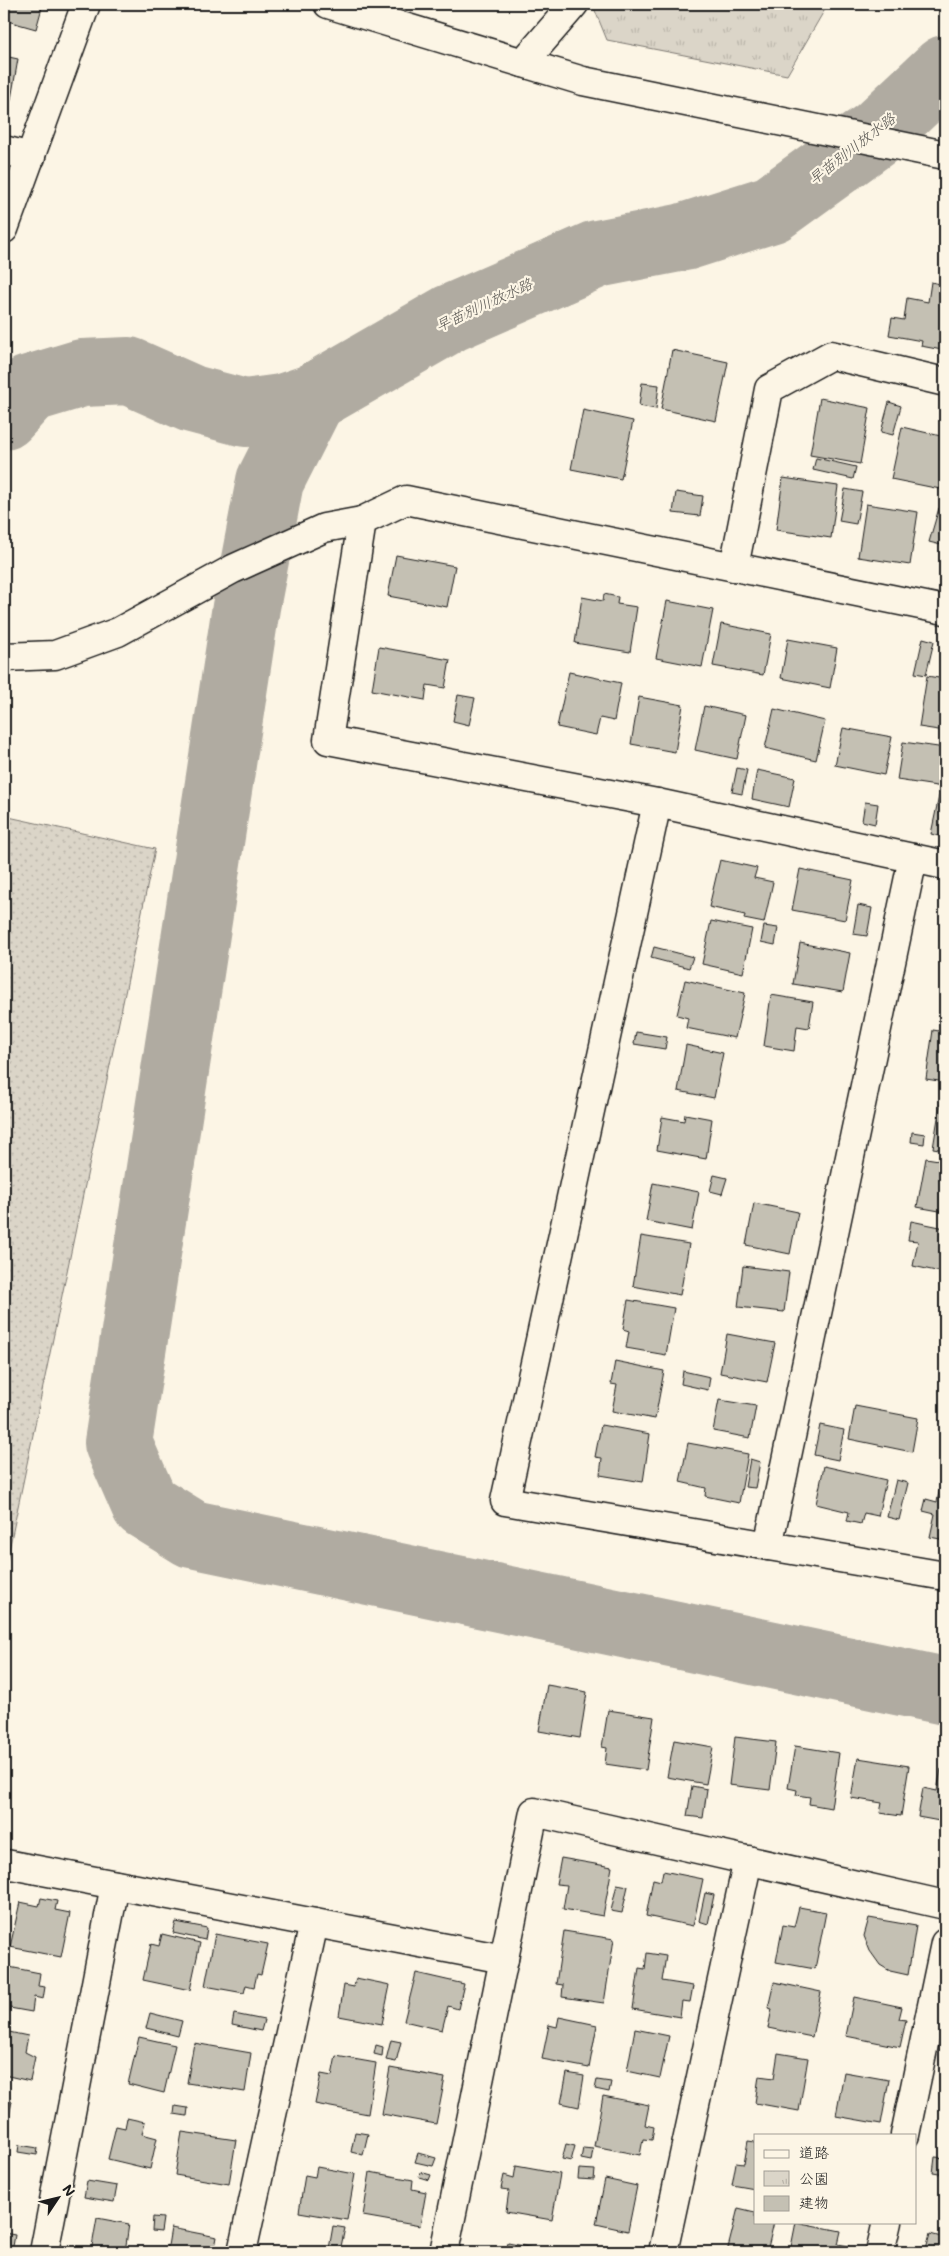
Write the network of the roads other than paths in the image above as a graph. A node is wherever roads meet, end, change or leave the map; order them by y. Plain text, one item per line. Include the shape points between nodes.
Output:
1 (86, 4) edge
2 (328, 4) edge
3 (574, 4) edge
4 (524, 63) junction
5 (4, 150) edge
6 (945, 155) edge
7 (31, 157) junction
8 (4, 229) edge
9 (945, 382) edge
10 (362, 521) junction
11 (734, 567) junction
12 (945, 610) edge
13 (4, 657) edge
14 (657, 803) junction
15 (914, 858) junction
16 (945, 865) edge
17 (768, 1546) junction
18 (945, 1576) edge
19 (748, 1860) junction
20 (6, 1864) dead end
21 (115, 1885) junction
22 (945, 1905) edge
23 (314, 1923) junction
24 (945, 1944) edge
25 (504, 1959) junction
26 (905, 2134) edge
27 (887, 2224) edge
28 (44, 2252) edge
29 (242, 2252) edge
30 (444, 2252) edge
31 (663, 2252) edge
32 (880, 2252) edge

1 - 7 street
2 - 4 street
3 - 4 street
4 - 6 street via 584,81
5 - 7 street
7 - 8 street
9 - 11 street via 831,355 769,389
10 - 11 street via 406,500
10 - 13 street via 324,528 233,568 118,632 55,655
10 - 14 street via 328,740
11 - 12 street
14 - 15 street
14 - 17 street via 505,1501
15 - 16 street
15 - 17 street
17 - 18 street
19 - 22 street
19 - 25 street via 534,1812
19 - 31 street
20 - 21 street
21 - 23 street
21 - 28 street
23 - 25 street
23 - 29 street
24 - 26 street
25 - 30 street
27 - 32 street

